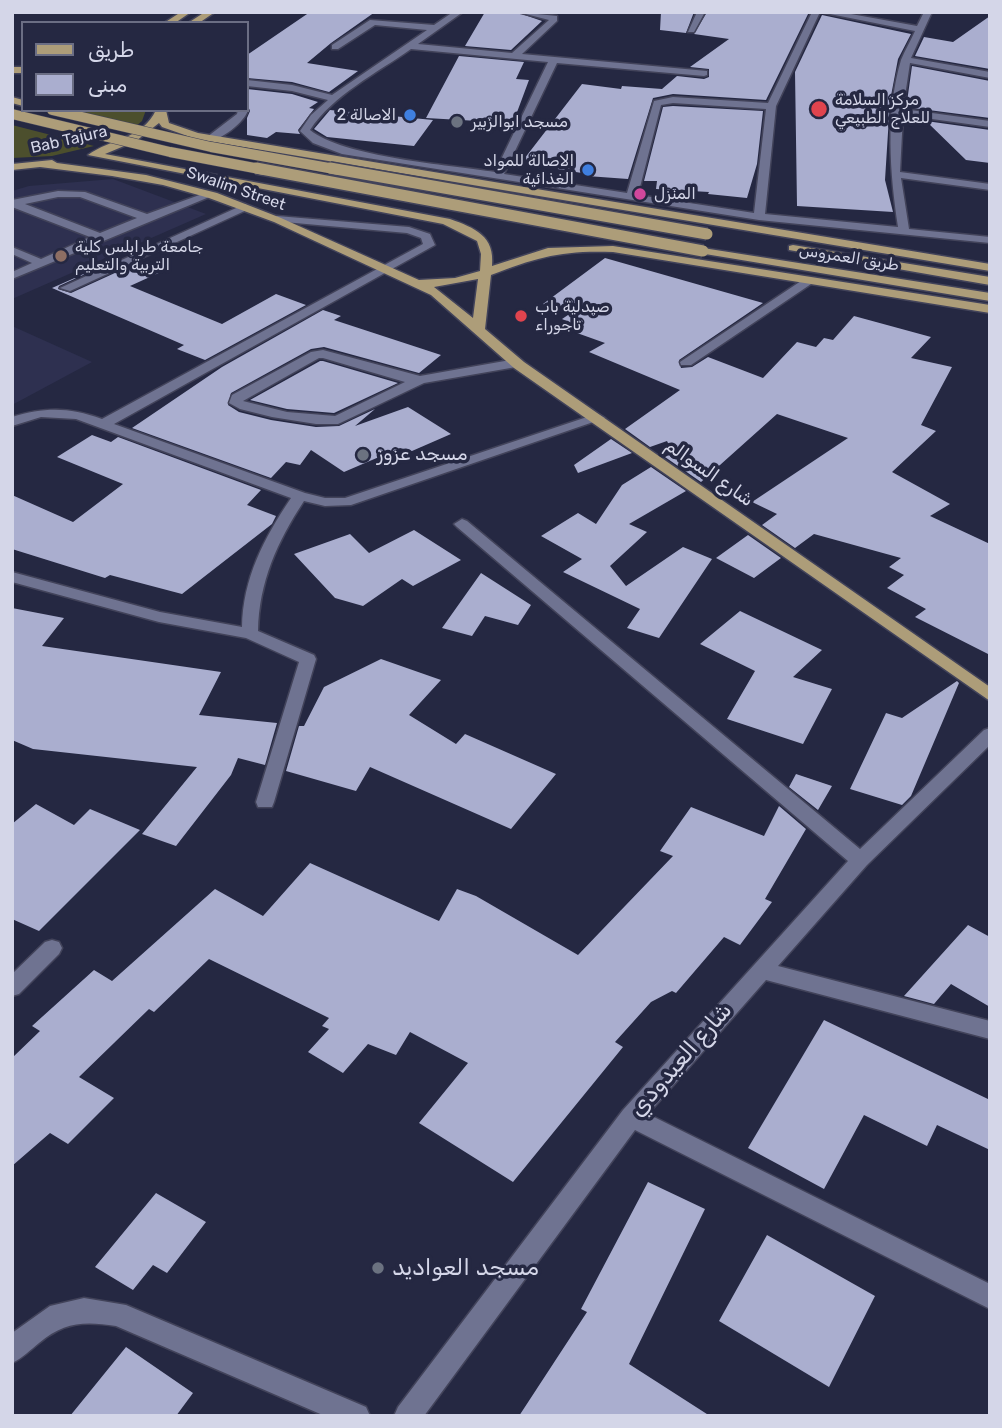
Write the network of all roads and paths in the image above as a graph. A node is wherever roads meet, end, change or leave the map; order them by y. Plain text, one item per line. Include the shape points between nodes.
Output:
1 (187, 12) edge
2 (211, 12) edge
3 (459, 12) edge
4 (522, 12) edge
5 (701, 12) edge
6 (816, 12) edge
7 (824, 12) edge
8 (928, 12) edge
9 (171, 21) edge
10 (195, 21) edge
11 (435, 28) junction
12 (920, 29) junction
13 (691, 30) dead end
14 (410, 46) junction
15 (335, 47) dead end
16 (514, 56) junction
17 (554, 59) junction
18 (906, 60) junction
19 (704, 73) dead end
20 (990, 75) edge
21 (248, 83) edge
22 (334, 98) junction
23 (771, 106) junction
24 (898, 111) junction
25 (61, 112) edge
26 (160, 112) edge
27 (243, 112) edge
28 (12, 114) edge
29 (990, 124) edge
30 (211, 139) junction
31 (93, 155) junction
32 (43, 165) junction
33 (12, 167) edge
34 (895, 174) junction
35 (498, 176) junction
36 (990, 187) edge
37 (209, 195) junction
38 (632, 196) junction
39 (13, 203) edge
40 (246, 207) junction
41 (146, 217) junction
42 (759, 217) junction
43 (277, 219) junction
44 (904, 232) junction
45 (100, 237) junction
46 (990, 240) edge
47 (12, 250) edge
48 (41, 263) junction
49 (990, 268) edge
50 (383, 271) junction
51 (487, 273) junction
52 (12, 276) edge
53 (408, 280) junction
54 (990, 281) edge
55 (808, 282) junction
56 (66, 288) dead end
57 (990, 297) edge
58 (990, 309) edge
59 (479, 331) junction
60 (686, 362) dead end
61 (516, 363) junction
62 (420, 380) junction
63 (598, 418) junction
64 (12, 422) edge
65 (105, 423) junction
66 (300, 496) junction
67 (462, 524) dead end
68 (12, 577) edge
69 (250, 634) junction
70 (990, 695) edge
71 (990, 734) edge
72 (265, 802) dead end
73 (860, 860) junction
74 (52, 948) dead end
75 (761, 970) junction
76 (12, 988) edge
77 (990, 1030) edge
78 (631, 1117) junction
79 (990, 1297) edge
80 (12, 1350) edge
81 (357, 1416) edge
82 (407, 1416) edge

1 - 9 main road
2 - 10 main road
3 - 11 street
4 - 16 street via 554,18
5 - 13 street
6 - 23 street
7 - 12 street
8 - 12 street
11 - 14 street
11 - 15 street via 373,22
12 - 18 street
14 - 16 street
14 - 22 street
16 - 17 street
17 - 19 street
17 - 35 street
18 - 20 street
18 - 24 street
21 - 22 street
22 - 35 street via 306,126 305,131 317,142 355,153
23 - 38 street via 657,103
23 - 42 street
24 - 29 street
24 - 34 street
25 - 54 main road, طريق العمروس, bridge via 211,147
26 - 30 main road via 164,125
26 - 31 main road, Bab Tajura via 148,129
27 - 30 street
28 - 57 main road, طريق العمروس, bridge via 170,152 703,251
30 - 49 main road
31 - 32 main road, Bab Tajura
31 - 51 main road via 446,221 479,236 488,253
32 - 33 main road, Bab Tajura
32 - 37 main road, Swalim Street via 137,177
34 - 36 street
34 - 44 street
35 - 38 street
37 - 40 main road, Swalim Street
37 - 41 street
38 - 42 street
39 - 41 street via 81,194
39 - 45 street
40 - 43 main road, Swalim Street
40 - 56 street
41 - 45 street
42 - 44 street
43 - 50 main road, Swalim Street
43 - 50 street via 410,230 426,236 429,245
44 - 46 street
45 - 48 street
47 - 48 street
48 - 52 street
50 - 53 main road, Swalim Street
50 - 65 street
51 - 53 main road via 444,284
51 - 55 main road via 549,251 613,248
51 - 59 main road
53 - 59 main road, شارع السوالم via 445,299
55 - 58 main road
55 - 60 street
59 - 61 main road, شارع السوالم
61 - 62 street
61 - 63 main road, شارع السوالم
62 - 62 street via 323,354 237,398 236,403 330,421
63 - 66 street via 346,502
63 - 70 main road, شارع السوالم
64 - 65 street via 53,412
65 - 66 street
66 - 69 street via 274,534 254,582
67 - 73 street
68 - 69 street via 159,617
69 - 72 street via 308,659
71 - 73 street, شارع العيدودي
73 - 75 street, شارع العيدودي
74 - 76 street
75 - 77 street
75 - 78 street, شارع العيدودي
78 - 79 street
78 - 82 street, شارع العيدودي
80 - 81 street via 40,1323 66,1311 117,1314

